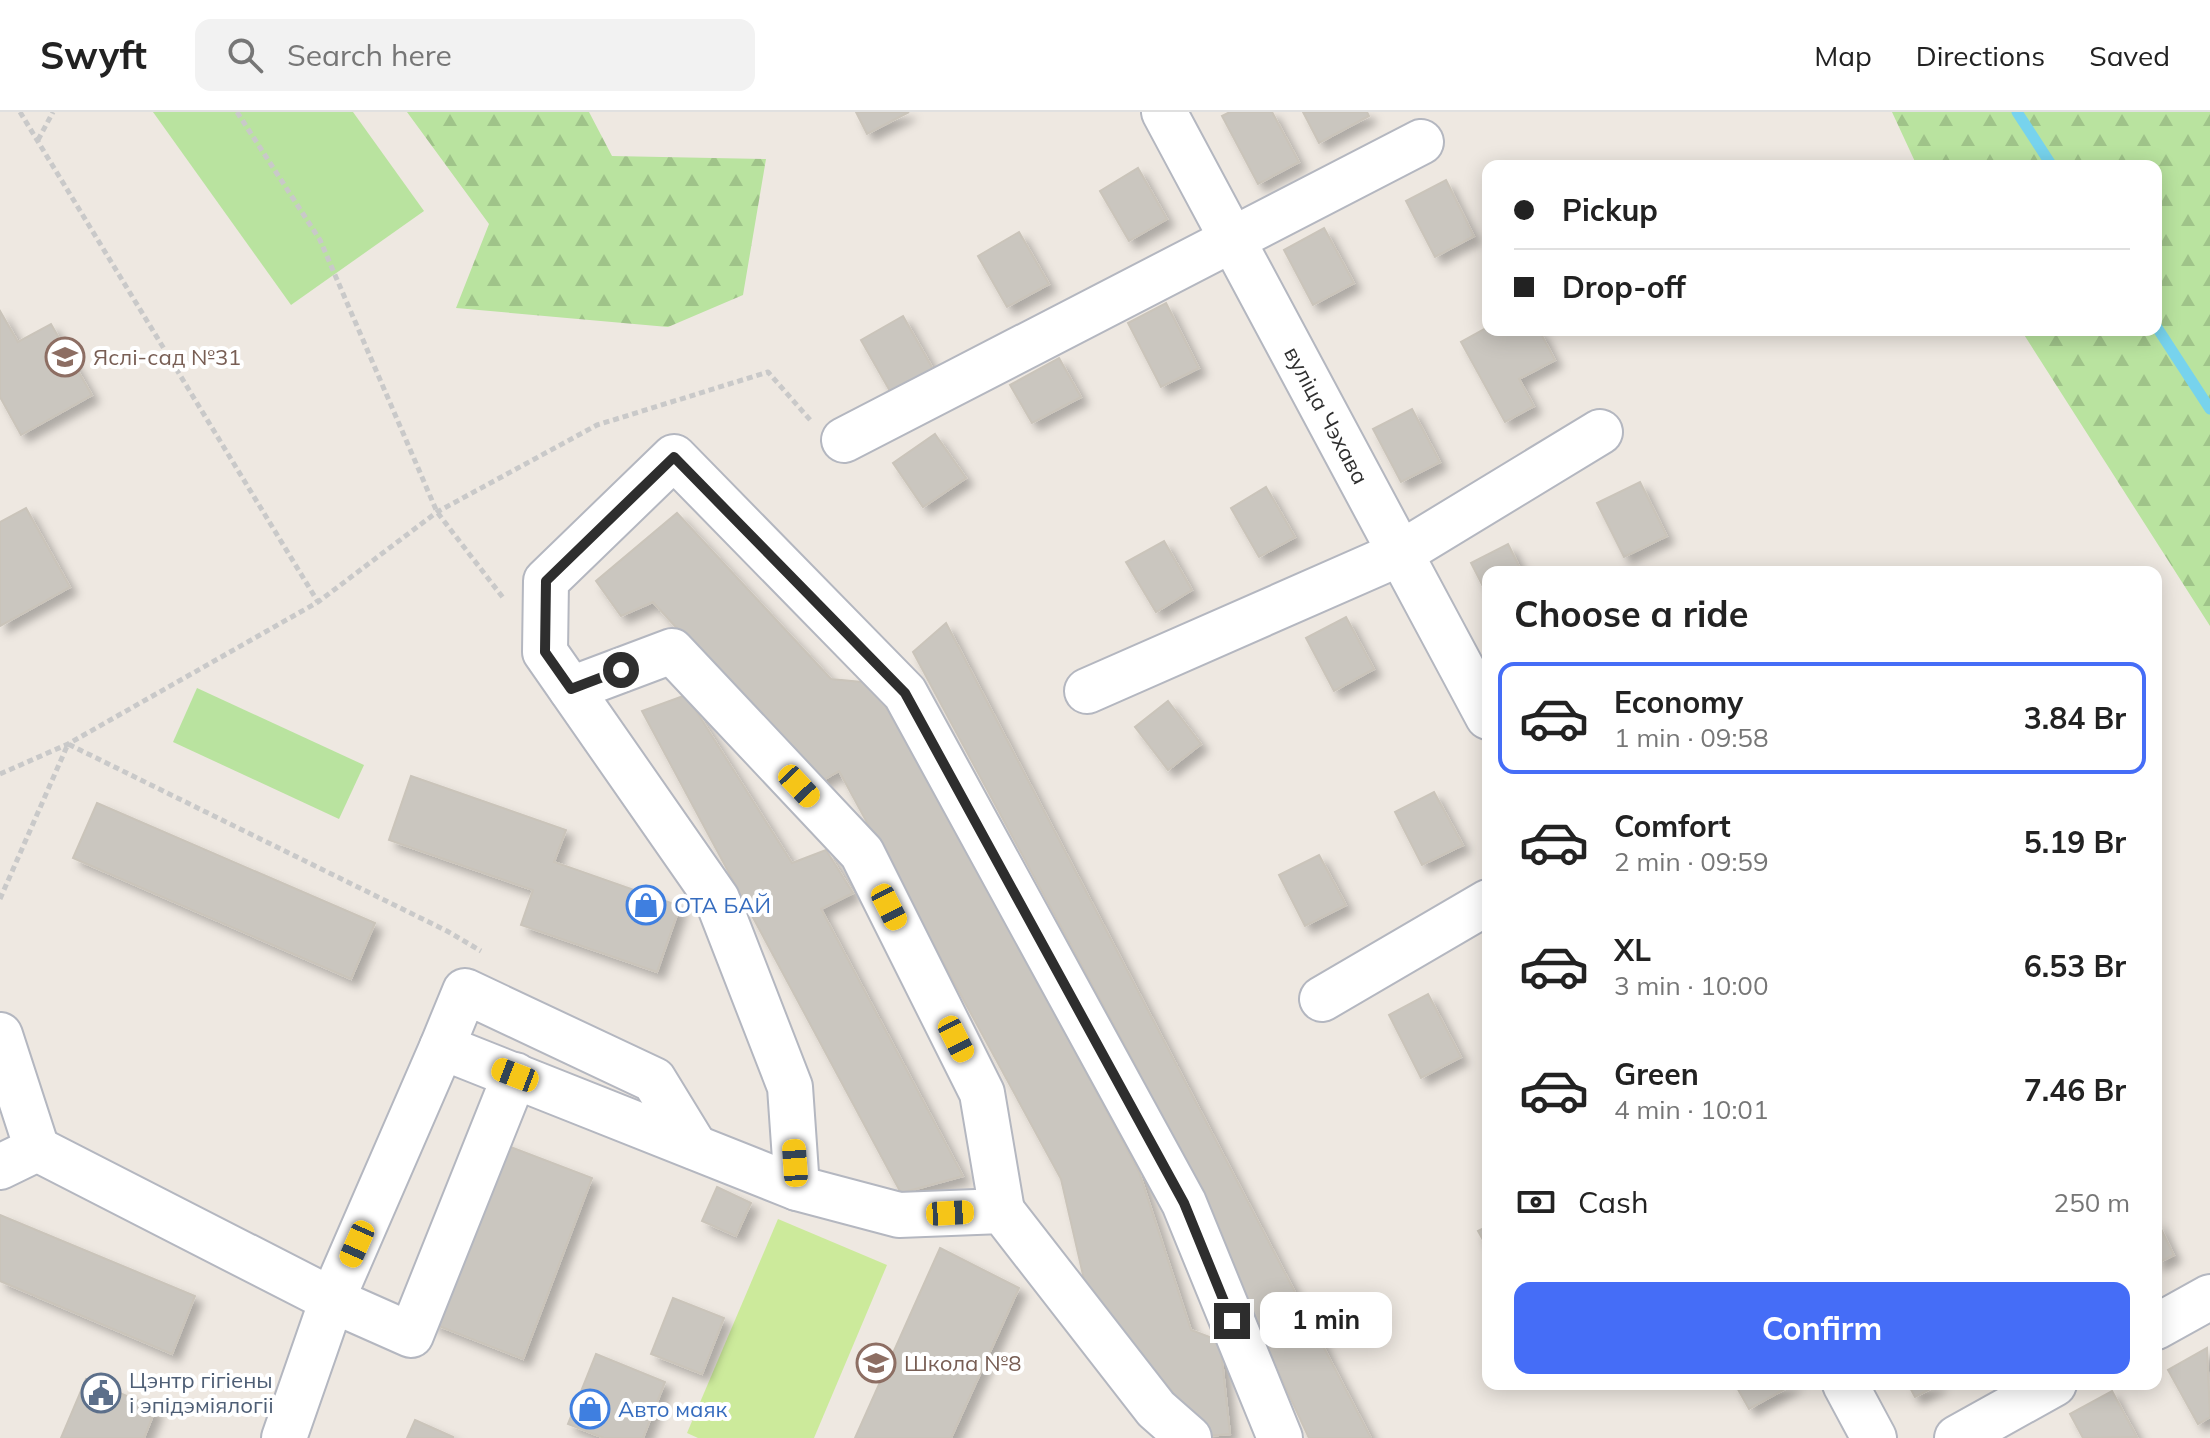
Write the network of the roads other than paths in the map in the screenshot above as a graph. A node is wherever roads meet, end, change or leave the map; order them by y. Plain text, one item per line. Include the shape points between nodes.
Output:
1 (1164, 112) edge
2 (1421, 142) dead end
3 (1233, 237) junction
4 (1600, 432) dead end
5 (829, 434) road end
6 (1401, 553) junction
7 (571, 689) junction
8 (1087, 691) dead end
9 (1482, 706) edge
10 (1482, 906) edge
11 (1322, 999) dead end
12 (0, 1035) edge
13 (442, 1047) junction
14 (515, 1075) junction
15 (695, 1147) junction
16 (19, 1158) edge
17 (797, 1188) junction
18 (1002, 1211) junction
19 (2210, 1297) edge
20 (332, 1300) junction
21 (2162, 1324) edge
22 (1848, 1390) edge
23 (2043, 1390) edge
24 (284, 1438) edge
25 (1189, 1438) edge
26 (1280, 1438) edge
27 (1874, 1438) edge
28 (1957, 1438) edge

1 - 3 street, вуліца Чэхава
2 - 3 street
3 - 5 street
3 - 6 street, вуліца Чэхава
4 - 6 street
6 - 8 street
6 - 9 street, вуліца Чэхава
7 - 17 street via 717,899 790,1087
7 - 18 street via 672,651 862,853 982,1093
7 - 26 street via 545,652 546,581 674,457 905,693 1184,1203
10 - 11 street
12 - 16 street
13 - 14 street
13 - 15 street via 465,991 654,1080
13 - 20 street
14 - 15 street
14 - 20 street via 411,1335
15 - 17 street
16 - 20 street
17 - 18 street via 899,1215
18 - 25 street via 1156,1409
19 - 21 street
20 - 24 street
22 - 27 street
23 - 28 street

